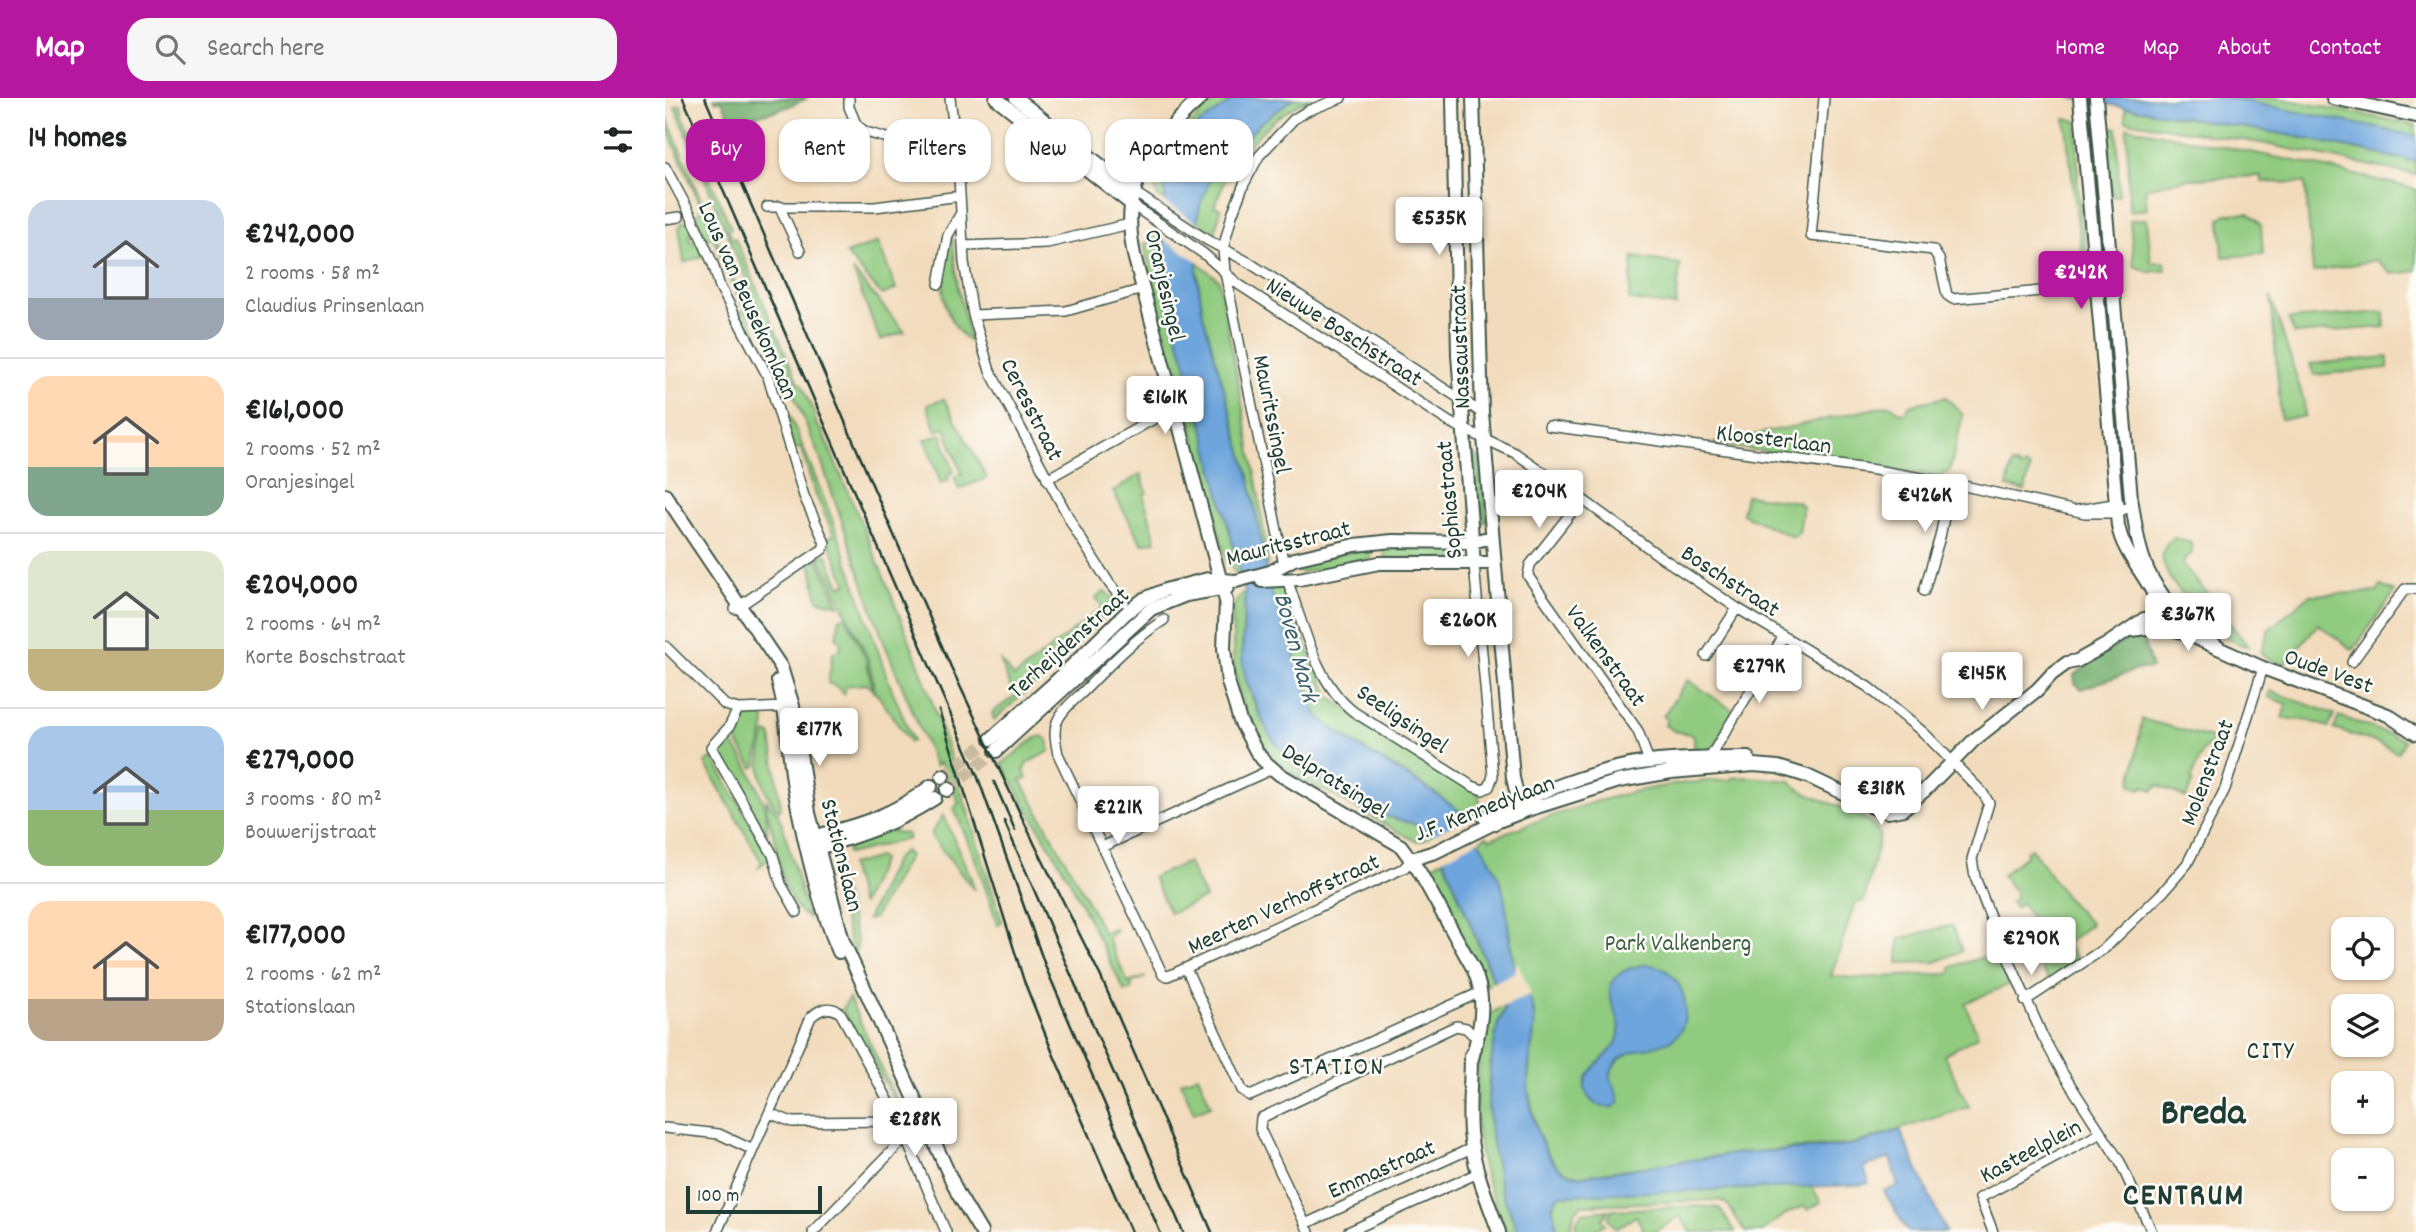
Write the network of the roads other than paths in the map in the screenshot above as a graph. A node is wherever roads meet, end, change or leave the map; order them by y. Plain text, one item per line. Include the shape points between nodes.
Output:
1 (849, 98) edge
2 (950, 98) edge
3 (996, 98) edge
4 (1016, 98) edge
5 (1201, 98) edge
6 (1341, 98) edge
7 (1453, 98) edge
8 (1473, 98) edge
9 (1824, 98) edge
10 (2333, 98) edge
11 (2080, 101) edge
12 (2096, 102) edge
13 (2416, 116) edge
14 (953, 119) edge
15 (884, 138) edge
16 (665, 167) edge
17 (959, 182) edge
18 (960, 196) junction
19 (1132, 198) junction
20 (779, 206) junction
21 (767, 207) dead end
22 (961, 213) junction
23 (679, 217) dead end
24 (665, 219) edge
25 (1130, 224) junction
26 (963, 246) junction
27 (1223, 249) junction
28 (800, 251) dead end
29 (1225, 272) junction
30 (939, 284) dead end
31 (2113, 285) junction
32 (2096, 286) junction
33 (1143, 289) junction
34 (973, 314) junction
35 (1461, 401) junction
36 (1175, 407) junction
37 (1462, 415) joint
38 (1483, 426) junction
39 (1549, 426) dead end
40 (1463, 429) junction
41 (1047, 479) junction
42 (1951, 483) junction
43 (665, 495) edge
44 (1582, 499) junction
45 (2132, 505) junction
46 (665, 508) edge
47 (2116, 508) junction
48 (1492, 537) junction
49 (1377, 542) junction
50 (1472, 542) junction
51 (1379, 563) junction
52 (1495, 563) junction
53 (1474, 564) junction
54 (1284, 565) junction
55 (1271, 575) junction
56 (1287, 579) junction
57 (1221, 584) junction
58 (2416, 589) edge
59 (1924, 591) dead end
60 (1124, 602) dead end
61 (738, 607) junction
62 (1737, 608) junction
63 (1164, 620) dead end
64 (2165, 620) junction
65 (1783, 637) junction
66 (665, 646) edge
67 (1706, 656) dead end
68 (2351, 662) dead end
69 (2263, 668) junction
70 (789, 707) junction
71 (738, 709) junction
72 (2415, 733) edge
73 (993, 745) tunnel mouth
74 (1709, 759) junction
75 (1952, 761) junction
76 (1650, 768) junction
77 (1272, 769) junction
78 (1486, 789) joint
79 (933, 792) tunnel mouth
80 (1518, 803) junction
81 (1909, 803) junction
82 (1475, 827) junction
83 (813, 843) junction
84 (1102, 847) junction
85 (1412, 859) junction
86 (797, 912) dead end
87 (1181, 970) junction
88 (1477, 1001) junction
89 (2025, 1001) junction
90 (1472, 1034) junction
91 (1471, 1062) junction
92 (769, 1113) junction
93 (899, 1121) junction
94 (665, 1128) edge
95 (2101, 1133) junction
96 (907, 1139) junction
97 (1472, 1148) junction
98 (753, 1150) junction
99 (1478, 1173) junction
100 (1307, 1228) edge
101 (717, 1232) edge
102 (813, 1232) edge
103 (946, 1232) edge
104 (973, 1232) edge
105 (981, 1232) edge
106 (1348, 1232) edge
107 (1499, 1232) edge
108 (1993, 1232) edge
109 (2152, 1232) edge

1 - 15 street via 857,126
2 - 14 street, Ceresstraat
3 - 19 street
4 - 19 street
5 - 19 street via 1157,147
6 - 27 street via 1294,119 1263,151 1239,194
7 - 35 street, Nassaustraat
8 - 38 street, Nassaustraat
9 - 32 street via 1811,236 1933,250 1947,295 1953,299
10 - 13 street
11 - 32 street
12 - 31 street
16 - 61 street, Lous van Beusekomlaan via 768,377 804,496 825,542 823,549
17 - 18 street, Ceresstraat
18 - 20 street via 875,207
18 - 22 street, Ceresstraat
19 - 25 street, Oranjesingel
19 - 27 street, Nieuwe Boschstraat via 1160,209
19 - 29 street, Nieuwe Boschstraat
20 - 21 street
20 - 28 street
22 - 26 street, Ceresstraat
22 - 30 street, Ceresstraat via 949,235
23 - 24 street
25 - 26 street via 1048,243
25 - 33 street, Oranjesingel
26 - 34 street, Ceresstraat
27 - 29 street
27 - 35 street, Nieuwe Boschstraat
29 - 40 street, Nieuwe Boschstraat
29 - 54 street, Mauritssingel
31 - 32 street
31 - 45 street
32 - 47 street
33 - 34 street via 1066,311
33 - 36 street, Oranjesingel
34 - 41 street, Ceresstraat via 995,385
35 - 37 street, Nassaustraat
35 - 38 street, Nieuwe Boschstraat
36 - 41 street
36 - 57 street, Oranjesingel
37 - 40 street, Sophiastraat
38 - 40 street, Nieuwe Boschstraat
38 - 44 street, Boschstraat
38 - 48 street, Sophiastraat
39 - 42 street, Kloosterlaan
40 - 50 street, Sophiastraat
41 - 60 street, Ceresstraat via 1094,561
42 - 47 street, Kloosterlaan via 2076,510
42 - 59 street
43 - 61 street, Stationslaan
44 - 62 street, Boschstraat
44 - 76 street, Valkenstraat via 1528,573 1638,732
45 - 47 street, Kloosterlaan
45 - 64 street via 2141,554 2168,604
46 - 61 street, Stationslaan
47 - 64 street via 2126,550
48 - 50 street, Mauritsstraat
48 - 52 street, Sophiastraat
49 - 50 street, Mauritsstraat
49 - 51 street
49 - 54 street, Mauritsstraat
50 - 53 street, Sophiastraat
51 - 53 street, Mauritsstraat
51 - 56 street, Mauritsstraat
52 - 53 street, Mauritsstraat
52 - 80 street, Sophiastraat
53 - 78 street, Sophiastraat via 1493,776
54 - 55 street, Mauritsstraat
54 - 56 street
55 - 56 street, Mauritsstraat
55 - 57 street, Mauritsstraat
56 - 78 street, Seeligsingel via 1322,674 1338,697 1354,712 1472,786
57 - 73 street, Terheijdenstraat via 1208,579 1174,587 1137,604
57 - 77 street, Delpratsingel via 1231,693 1250,741
58 - 68 street via 2405,589
61 - 70 street, Stationslaan via 775,671
62 - 65 street, Boschstraat
62 - 67 street
63 - 84 street, Terheijdenstraat via 1066,709 1055,727 1058,754
64 - 69 street, Oude Vest via 2185,620 2218,648
64 - 75 street via 2144,619 2077,661
65 - 74 street
65 - 75 street, Boschstraat via 1891,704
66 - 71 street via 719,701
69 - 72 street, Oude Vest via 2388,715
69 - 89 street, Molenstraat via 2225,789 2187,864 2105,948
70 - 71 street
70 - 83 street, Stationslaan via 794,785
71 - 86 street via 711,747 773,855 781,884
74 - 76 street, J.F. Kennedylaan
74 - 81 street, J.F. Kennedylaan via 1794,763 1885,804
75 - 81 street
75 - 89 street, Boschstraat via 1988,801 1973,869
76 - 80 street, J.F. Kennedylaan via 1616,769
76 - 81 street, J.F. Kennedylaan via 1766,766 1807,776 1879,810 1896,811
76 - 82 street, J.F. Kennedylaan
77 - 84 street
77 - 85 street, Delpratsingel via 1394,841
79 - 83 street via 907,816 882,828
80 - 82 street, J.F. Kennedylaan
82 - 85 street, J.F. Kennedylaan
83 - 104 street, Stationslaan via 826,920 949,1190
83 - 105 street, Stationslaan via 848,953 958,1194
84 - 87 street, Meerten Verhoffstraat via 1160,972 1166,976
85 - 87 street, Meerten Verhoffstraat via 1404,869
85 - 88 street, Delpratsingel via 1464,954
87 - 88 street via 1248,1095
88 - 90 street
88 - 91 street via 1481,1026
89 - 95 street
90 - 91 street
90 - 100 street via 1456,1026 1263,1116 1260,1129
91 - 97 street
92 - 93 street via 792,1122
92 - 93 street via 811,1017 824,1009 838,1011
92 - 98 street
93 - 96 street
94 - 98 street via 719,1134
95 - 108 street, Kasteelplein via 1981,1197
95 - 109 street via 2123,1167
96 - 102 street
96 - 103 street
97 - 99 street
97 - 100 street, Emmastraat
98 - 101 street
99 - 106 street, Emmastraat
99 - 107 street

